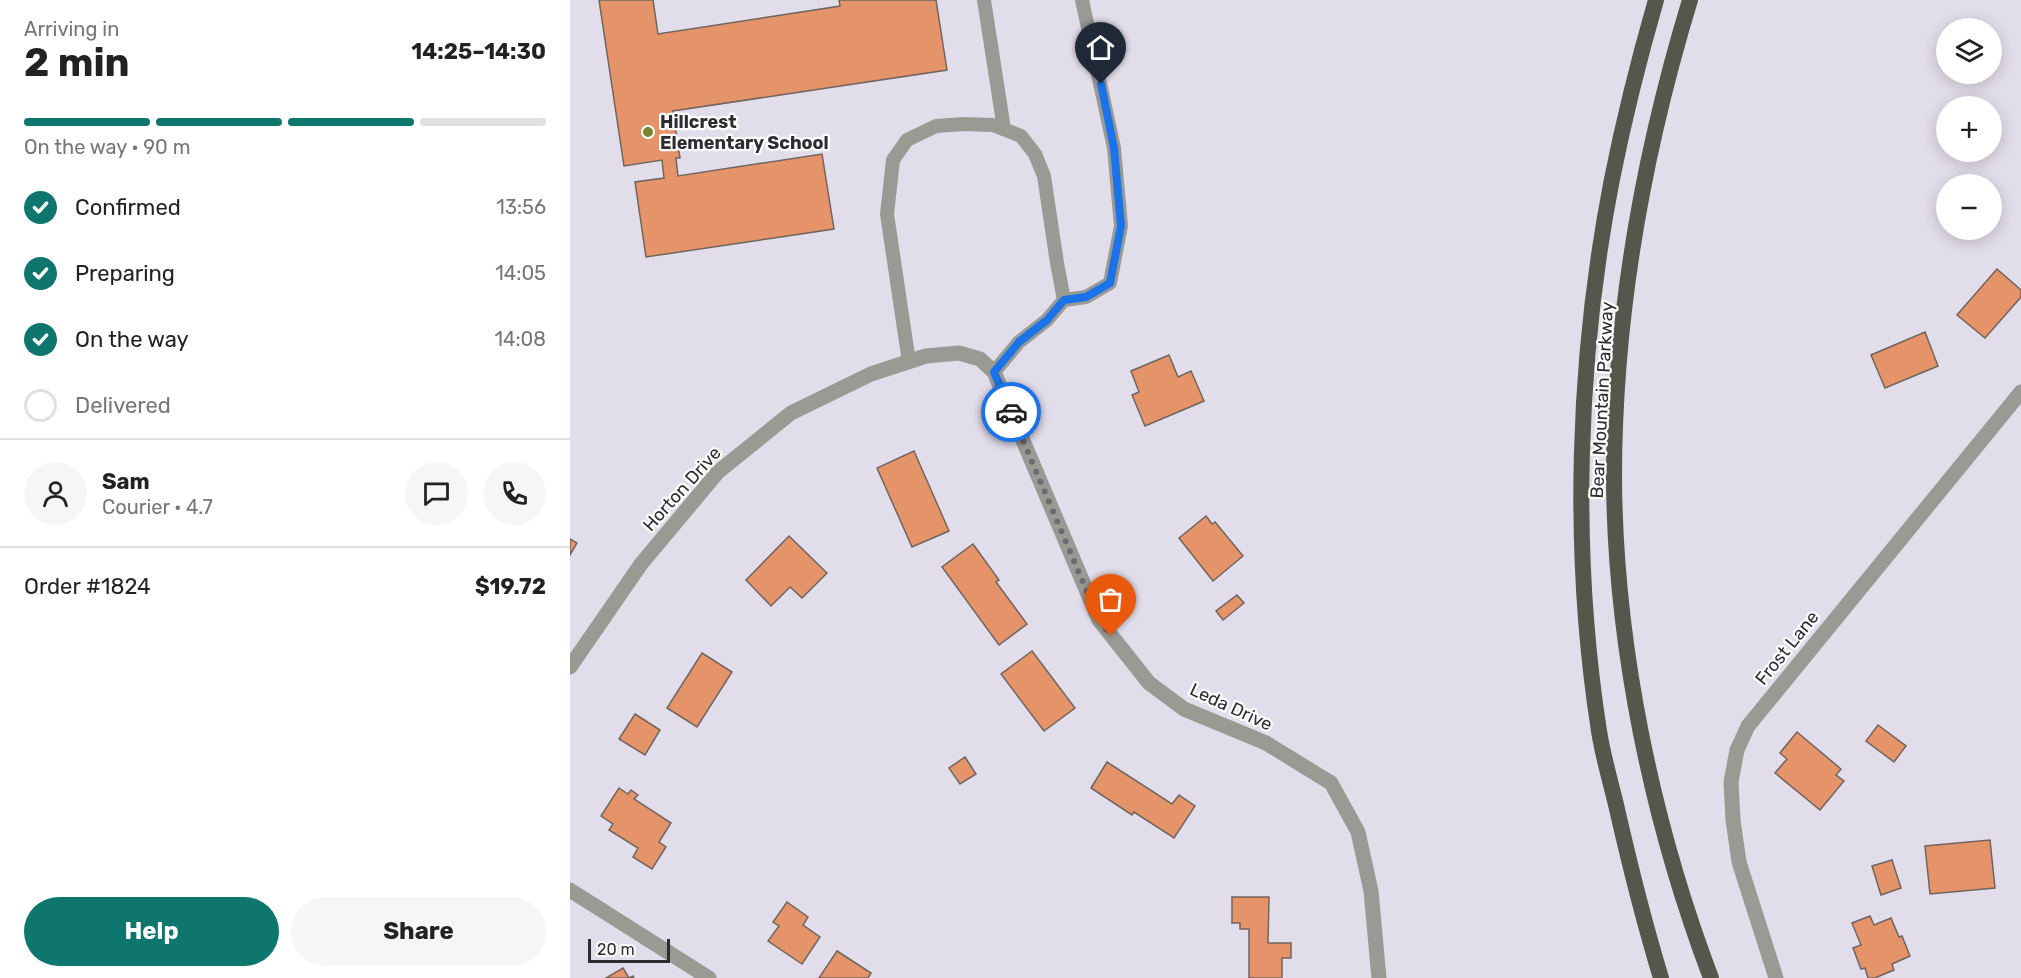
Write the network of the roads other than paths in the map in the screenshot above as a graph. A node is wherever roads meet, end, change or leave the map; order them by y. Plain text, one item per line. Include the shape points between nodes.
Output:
1 (984, 0) edge
2 (1082, 0) edge
3 (1656, 0) edge
4 (1690, 0) edge
5 (1004, 129) junction
6 (1064, 300) junction
7 (909, 362) junction
8 (994, 372) junction
9 (2021, 392) edge
10 (570, 667) edge
11 (570, 890) edge
12 (709, 978) edge
13 (1379, 978) edge
14 (1661, 978) edge
15 (1711, 978) edge
16 (1776, 978) edge

1 - 5 lane
2 - 6 lane via 1114,148 1121,226 1110,283 1086,297
3 - 14 highway, Bear Mountain Parkway via 1622,130 1596,280 1586,390 1582,531 1587,632 1599,734 1638,903
4 - 15 highway, Bear Mountain Parkway via 1652,141 1635,232 1620,363 1614,479 1623,613 1641,731 1672,858
5 - 6 lane via 1021,136 1035,154 1044,176
5 - 7 lane via 993,125 936,126 907,140 893,160 887,214
6 - 8 lane
7 - 8 street, Horton Drive via 959,353 980,359
7 - 10 street, Horton Drive via 871,374 791,413 718,472 641,564
8 - 13 street, Leda Drive via 1099,620 1149,683 1184,710 1266,743 1331,783 1358,831 1371,891
9 - 16 street, Frost Lane via 1748,726 1737,750 1731,782 1739,862
11 - 12 street

